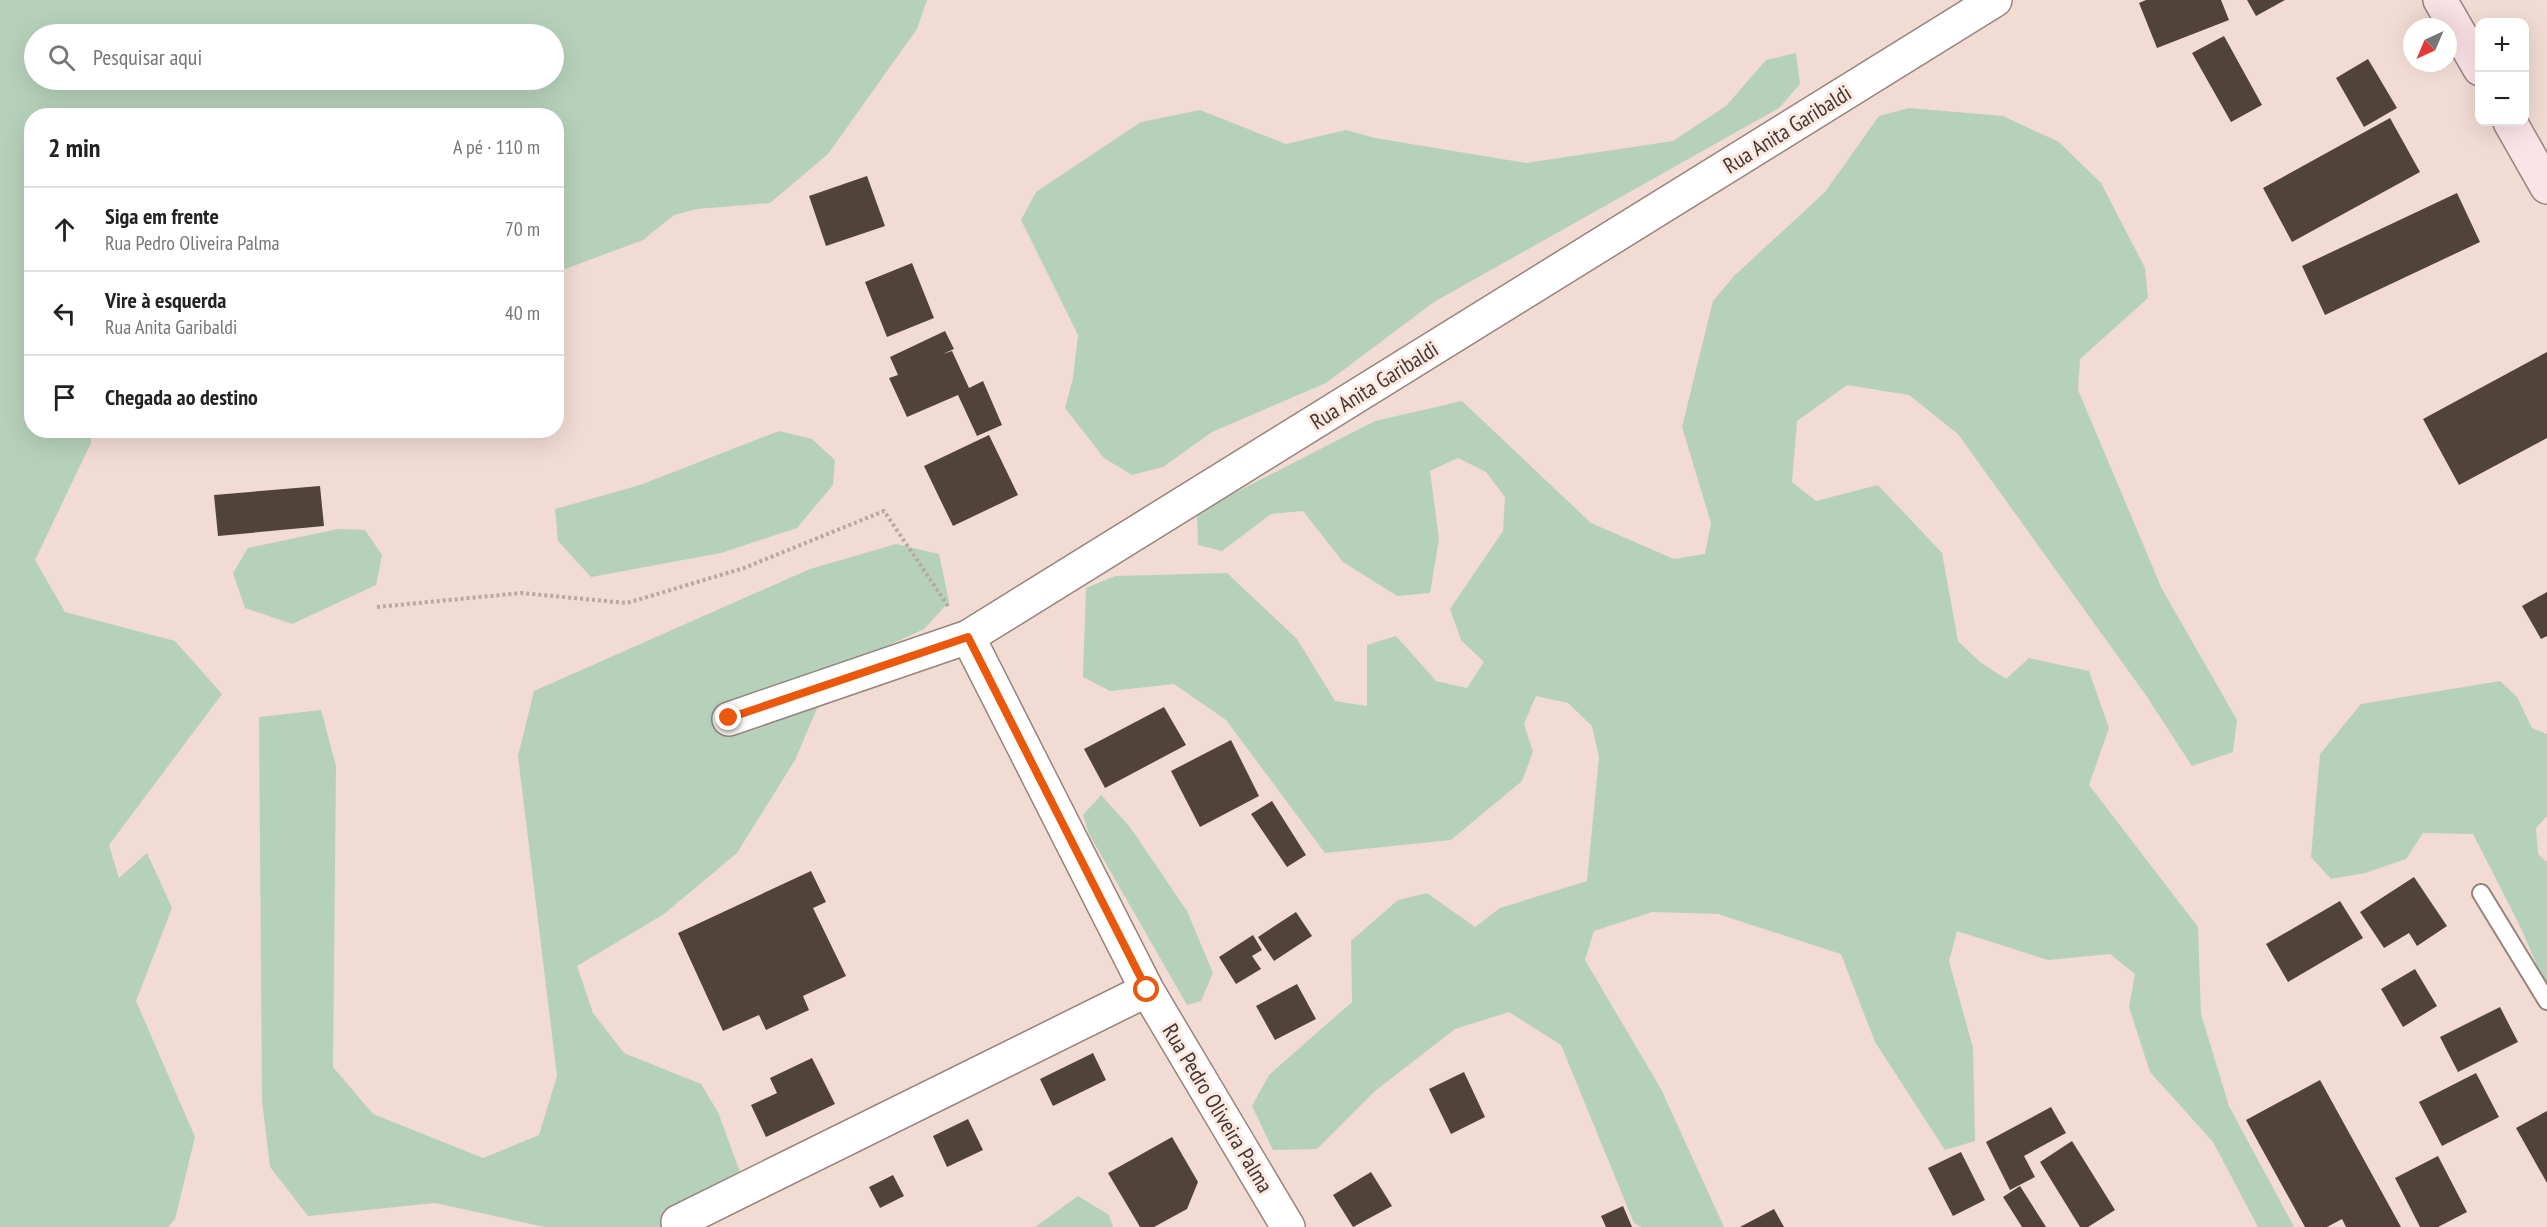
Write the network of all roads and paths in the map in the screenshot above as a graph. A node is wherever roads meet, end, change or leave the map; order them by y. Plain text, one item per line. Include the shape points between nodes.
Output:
1 (1995, 0) edge
2 (2440, 0) edge
3 (2475, 60) edge
4 (2512, 126) edge
5 (2547, 187) edge
6 (377, 608) dead end
7 (968, 637) junction
8 (729, 718) dead end
9 (2481, 893) dead end
10 (1147, 990) junction
11 (2547, 1001) edge
12 (678, 1221) dead end
13 (1288, 1227) edge

1 - 7 street, Rua Anita Garibaldi
2 - 3 street
4 - 5 street
6 - 7 path via 520,593 627,603 744,568 884,510
7 - 8 street, Rua Anita Garibaldi
7 - 10 street, Rua Pedro Oliveira Palma
9 - 11 lane
10 - 12 street
10 - 13 street, Rua Pedro Oliveira Palma

